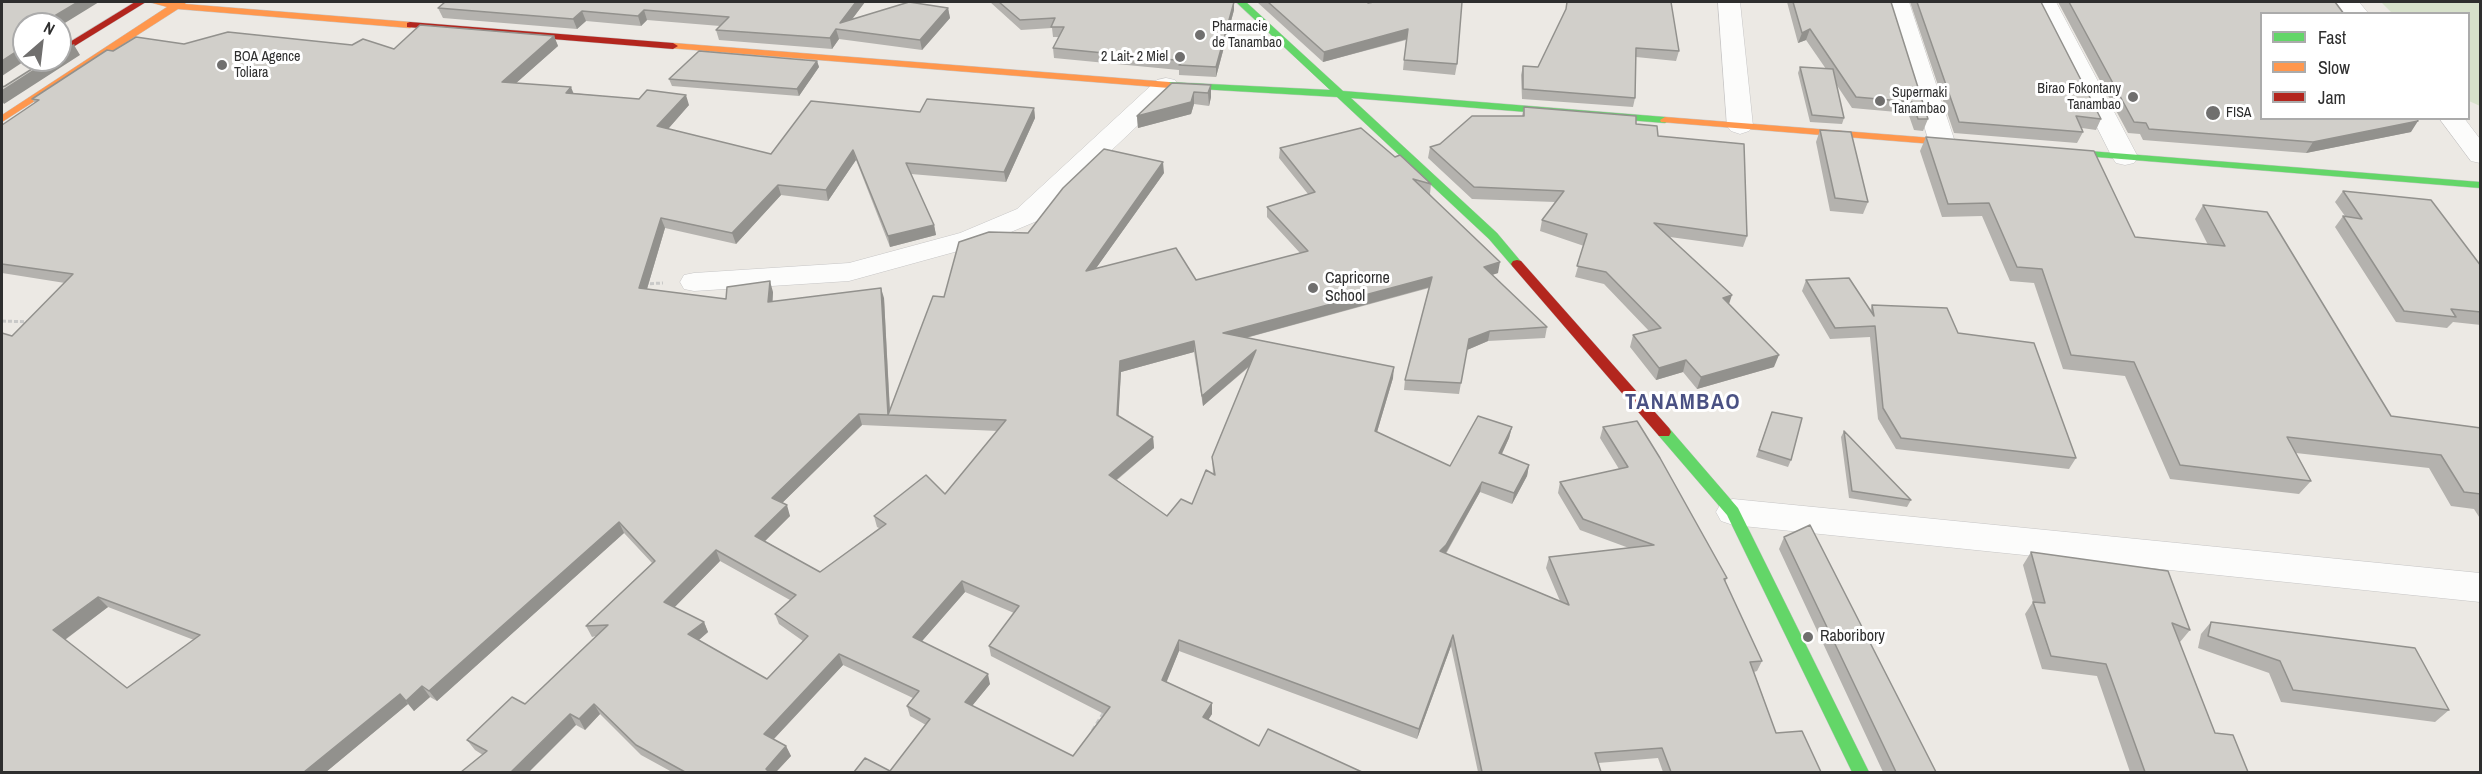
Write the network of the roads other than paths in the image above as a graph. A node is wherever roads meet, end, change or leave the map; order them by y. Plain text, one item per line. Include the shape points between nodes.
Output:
1 (141, 2) edge
2 (153, 2) edge
3 (1241, 2) edge
4 (1729, 2) edge
5 (1898, 2) edge
6 (2045, 2) edge
7 (179, 4) edge
8 (72, 45) edge
9 (1166, 86) junction
10 (1340, 94) junction
11 (2, 119) edge
12 (2453, 120) edge
13 (1740, 126) junction
14 (1942, 142) junction
15 (1988, 146) edge
16 (2034, 149) edge
17 (2481, 155) edge
18 (2125, 157) junction
19 (2481, 185) edge
20 (694, 282) road end
21 (1733, 512) junction
22 (2481, 588) edge
23 (1861, 772) edge

1 - 8 street
2 - 7 street
3 - 10 street
4 - 13 street
5 - 14 street
6 - 18 street
7 - 9 street
7 - 11 street
9 - 10 street
9 - 20 street via 1027,215 970,239 849,272
10 - 13 street
10 - 21 street via 1493,236
12 - 17 street
13 - 14 street
14 - 15 street
16 - 18 street
18 - 19 street
21 - 22 street
21 - 23 street

